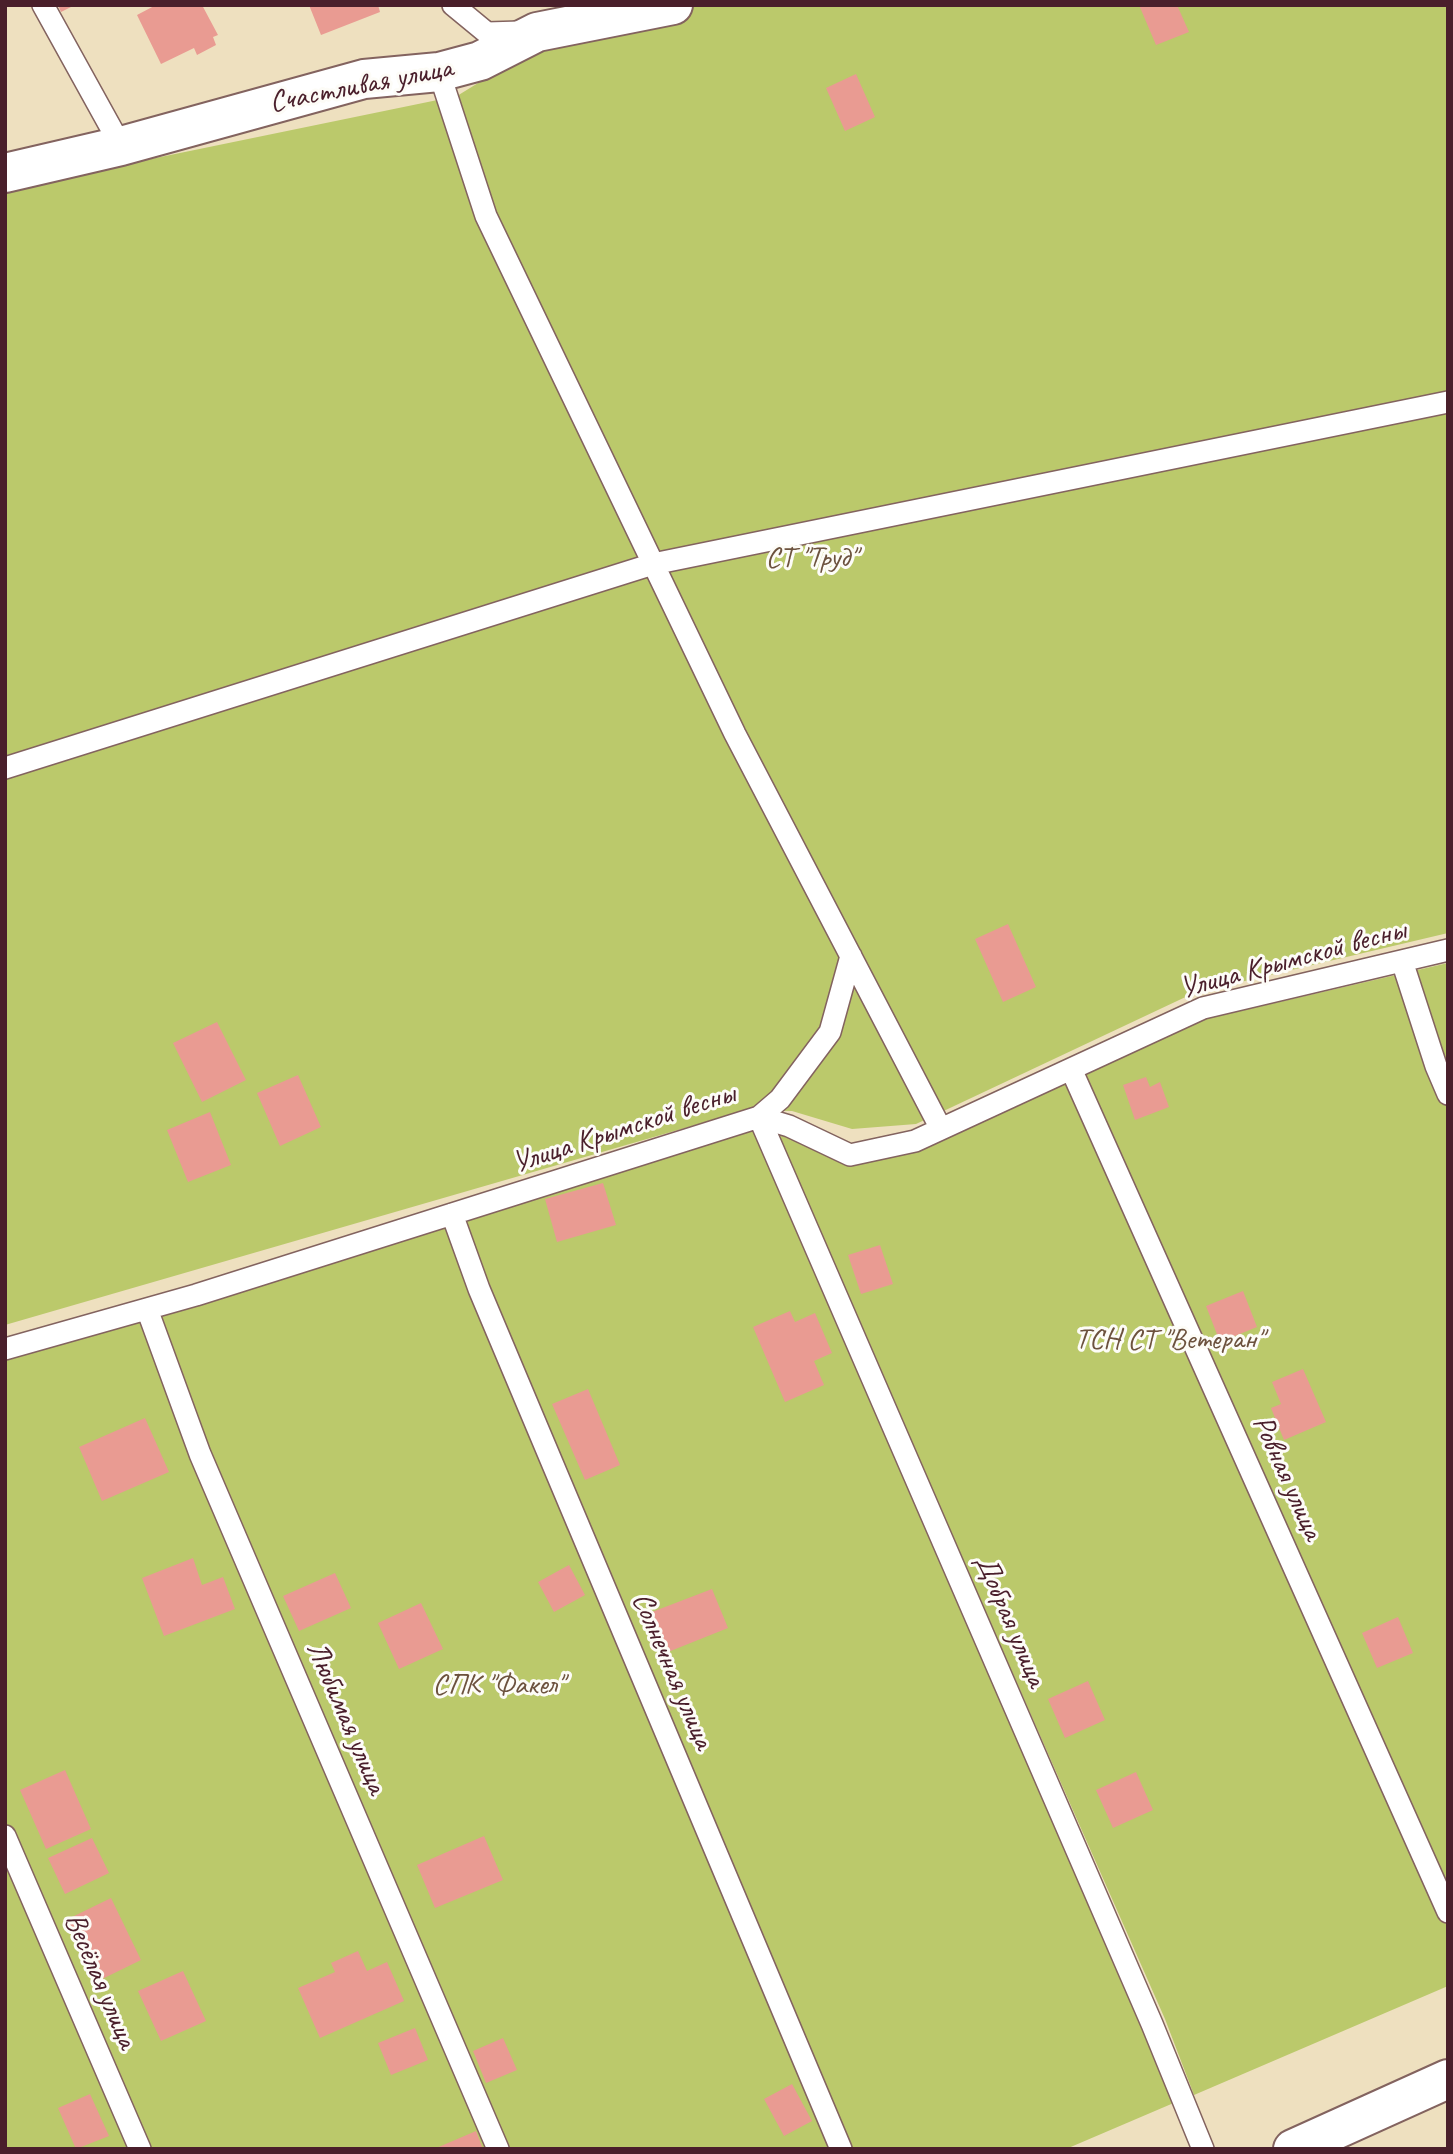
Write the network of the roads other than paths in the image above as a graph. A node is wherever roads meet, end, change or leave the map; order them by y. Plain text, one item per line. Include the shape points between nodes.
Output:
1 (43, 5) edge
2 (453, 5) edge
3 (673, 5) edge
4 (537, 32) junction
5 (439, 72) junction
6 (121, 146) junction
7 (5, 173) edge
8 (1448, 402) edge
9 (653, 564) junction
10 (5, 768) edge
11 (1448, 950) edge
12 (851, 956) junction
13 (1402, 961) junction
14 (1071, 1069) junction
15 (1448, 1094) edge
16 (759, 1117) junction
17 (941, 1129) junction
18 (452, 1214) junction
19 (146, 1309) junction
20 (5, 1349) edge
21 (5, 1836) edge
22 (1448, 1912) edge
23 (1448, 2080) edge
24 (140, 2149) edge
25 (498, 2149) edge
26 (841, 2149) edge
27 (1203, 2149) edge
28 (1293, 2149) edge

1 - 6 lane
2 - 4 lane via 487,33
3 - 4 street, Счастливая улица
4 - 5 street, Счастливая улица via 480,61
5 - 6 street, Счастливая улица via 364,79
5 - 9 lane via 486,216
6 - 7 street, Счастливая улица
8 - 9 lane
9 - 10 lane
9 - 12 lane
11 - 13 lane, Улица Крымской весны
12 - 16 lane via 830,1032 780,1099
12 - 17 lane
13 - 14 lane, Улица Крымской весны via 1203,1009
13 - 15 lane
14 - 17 lane, Улица Крымской весны
14 - 22 lane, Ровная улица
16 - 17 lane, Улица Крымской весны via 850,1155 915,1141
16 - 18 lane, Улица Крымской весны
16 - 27 lane, Добрая улица
18 - 19 lane, Улица Крымской весны
18 - 26 lane, Солнечная улица via 479,1289
19 - 20 lane, Улица Крымской весны
19 - 25 lane, Любимая улица via 200,1454
21 - 24 lane, Весёлая улица
23 - 28 street

